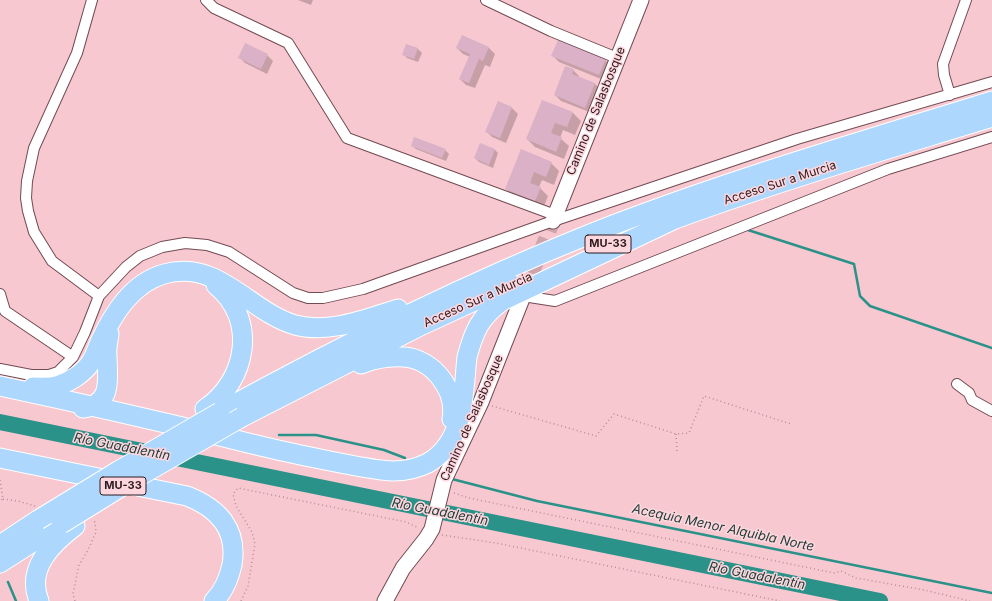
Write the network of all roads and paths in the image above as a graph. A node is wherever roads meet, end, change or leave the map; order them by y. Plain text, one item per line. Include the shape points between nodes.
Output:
1 (92, 0) edge
2 (206, 0) edge
3 (486, 0) edge
4 (640, 0) edge
5 (966, 0) edge
6 (617, 58) junction
7 (992, 82) edge
8 (950, 95) junction
9 (992, 101) edge
10 (992, 117) edge
11 (992, 137) edge
12 (554, 218) junction
13 (675, 219) junction
14 (188, 272) junction
15 (459, 290) junction
16 (0, 294) edge
17 (99, 296) junction
18 (523, 296) joint
19 (115, 314) junction
20 (73, 357) junction
21 (0, 369) edge
22 (956, 384) dead end
23 (0, 385) edge
24 (282, 396) junction
25 (0, 397) edge
26 (481, 402) junction
27 (92, 406) junction
28 (213, 411) junction
29 (992, 411) edge
30 (791, 424) dead end
31 (676, 434) junction
32 (259, 446) junction
33 (677, 452) dead end
34 (0, 458) edge
35 (428, 463) junction
36 (0, 480) edge
37 (442, 489) junction
38 (0, 501) edge
39 (68, 525) junction
40 (431, 531) junction
41 (0, 545) edge
42 (0, 563) edge
43 (39, 601) edge
44 (214, 601) edge
45 (241, 601) edge
46 (385, 601) edge
47 (780, 601) edge
48 (970, 601) edge

1 - 17 street via 77,53 34,148 26,198 34,232 52,261
2 - 12 street via 214,8 288,43 347,138
3 - 6 street via 551,31
4 - 6 street, Camino de Salasbosque
5 - 8 street via 943,64
6 - 12 street, Camino de Salasbosque
7 - 8 street
8 - 12 street via 797,139
9 - 15 highway, Acceso Sur a Murcia / MU-33 via 806,158 668,205 590,234
10 - 13 highway, Acceso Sur a Murcia / MU-33 via 810,173
11 - 18 street via 888,169 555,301
12 - 17 street via 363,288 324,298 308,298 293,293 229,252 207,245 185,243 162,247 140,256
13 - 24 highway, Acceso Sur a Murcia / MU-33 via 510,284
13 - 35 highway via 502,301 486,314 469,348 455,433 450,443
14 - 15 highway via 223,282 284,320 307,327 340,326
14 - 19 highway via 162,274 144,284 123,302
14 - 28 highway via 212,282 229,297 238,314 242,332 239,366
15 - 28 highway, Acceso Sur a Murcia / MU-33
16 - 20 street via 5,312
17 - 20 street
18 - 26 street, Camino de Salasbosque
19 - 23 highway via 92,361 81,374 57,386
19 - 27 highway via 107,349 108,386 103,396
20 - 21 street via 58,372 49,375 31,375
22 - 29 street via 969,393 972,400
23 - 27 highway
24 - 35 highway via 368,361 404,357 420,362 437,373 443,381 450,396 453,413 446,438
24 - 39 highway, Acceso Sur a Murcia / MU-33, bridge via 186,449
25 - 27 highway via 78,408
25 - 32 highway
26 - 31 path via 596,436 614,414
26 - 37 street, Camino de Salasbosque
27 - 32 highway
28 - 41 highway, Acceso Sur a Murcia / MU-33, bridge
30 - 31 path via 704,396 689,433
31 - 33 path
32 - 35 highway via 375,470 406,470
34 - 44 highway via 187,496 208,506 227,526 234,552 227,582
36 - 38 path via 3,499
37 - 40 street, Camino de Salasbosque
37 - 48 path via 468,498 834,573 841,571 856,578
39 - 42 highway, Acceso Sur a Murcia / MU-33
39 - 43 highway via 42,559 36,587
40 - 45 path via 406,522 238,488 233,494 236,506 252,532 255,544 248,586
40 - 46 street, Camino de Salasbosque via 407,562
40 - 47 path

